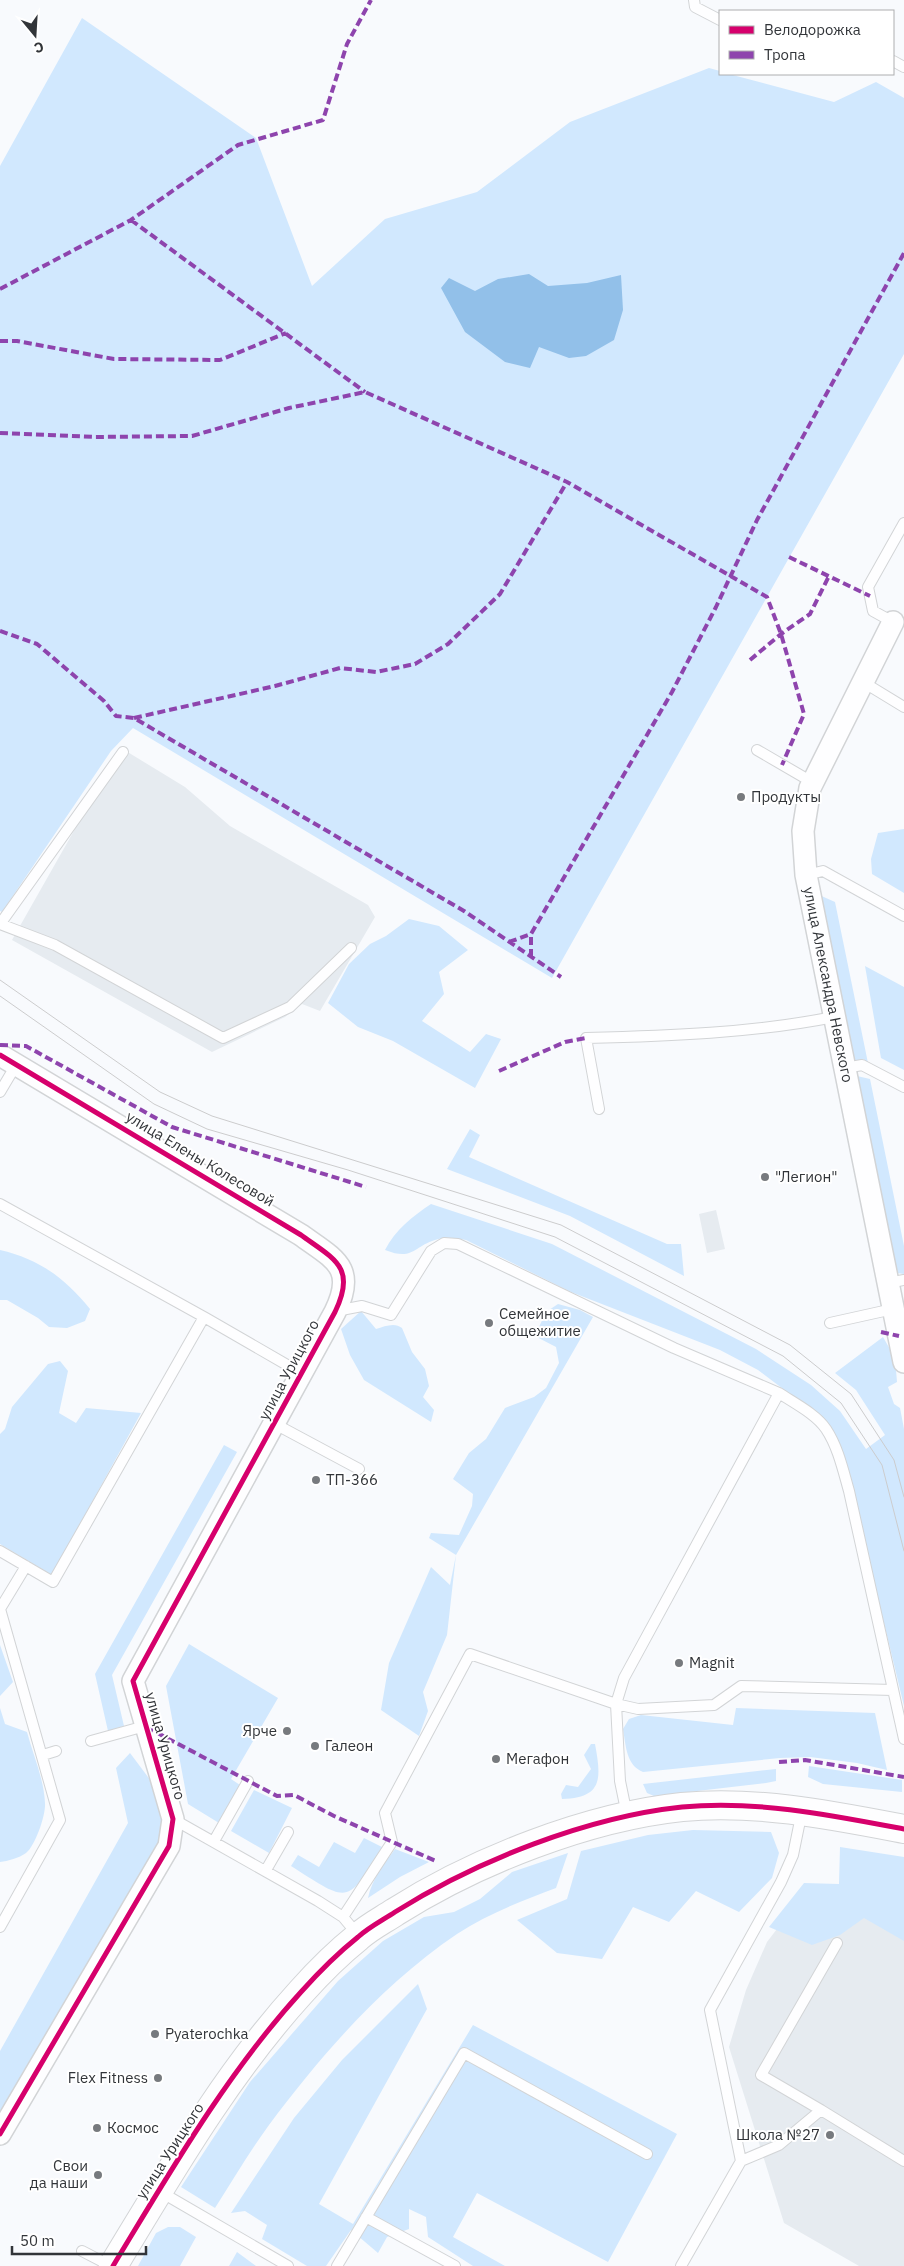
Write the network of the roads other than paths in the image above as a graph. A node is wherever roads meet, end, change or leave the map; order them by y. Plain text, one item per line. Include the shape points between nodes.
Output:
1 (694, 0) edge
2 (719, 19) edge
3 (904, 523) edge
4 (893, 622) joint
5 (862, 682) junction
6 (904, 707) edge
7 (757, 750) dead end
8 (123, 752) dead end
9 (812, 782) junction
10 (806, 875) junction
11 (904, 916) edge
12 (0, 924) edge
13 (351, 948) dead end
14 (834, 1017) junction
15 (8, 1060) edge
16 (844, 1068) junction
17 (904, 1087) edge
18 (0, 1092) edge
19 (599, 1109) dead end
20 (0, 1204) edge
21 (896, 1282) edge
22 (893, 1309) junction
23 (335, 1312) junction
24 (204, 1317) junction
25 (830, 1322) dead end
26 (904, 1362) edge
27 (301, 1373) junction
28 (779, 1394) junction
29 (275, 1424) junction
30 (359, 1469) dead end
31 (0, 1551) edge
32 (26, 1566) junction
33 (0, 1609) edge
34 (893, 1690) junction
35 (616, 1704) junction
36 (145, 1726) junction
37 (904, 1739) edge
38 (91, 1741) dead end
39 (56, 1751) dead end
40 (43, 1755) junction
41 (248, 1781) dead end
42 (802, 1810) junction
43 (627, 1816) junction
44 (173, 1819) junction
45 (904, 1829) edge
46 (288, 1832) dead end
47 (214, 1841) junction
48 (266, 1870) junction
49 (351, 1926) junction
50 (0, 1927) edge
51 (837, 1943) dead end
52 (821, 2110) junction
53 (0, 2134) edge
54 (647, 2154) dead end
55 (741, 2161) junction
56 (904, 2161) edge
57 (158, 2191) junction
58 (366, 2217) junction
59 (82, 2251) dead end
60 (112, 2266) edge
61 (288, 2266) edge
62 (337, 2266) edge
63 (454, 2266) edge
64 (681, 2266) edge

1 - 2 lane via 695,6
3 - 4 lane via 868,587 873,611
4 - 5 street, улица Александра Невского
5 - 6 lane
5 - 9 street, улица Александра Невского
7 - 9 lane
8 - 12 lane
9 - 10 street, улица Александра Невского via 804,810
10 - 11 lane via 823,871
10 - 14 street, улица Александра Невского
12 - 13 lane via 54,945 223,1038 290,1006
14 - 16 street, улица Александра Невского
14 - 19 lane via 683,1036 586,1038
15 - 18 lane
15 - 23 street, улица Елены Колесовой via 301,1235 331,1257 339,1264 346,1280
16 - 17 lane via 862,1065
16 - 21 street, улица Александра Невского
20 - 24 lane
21 - 22 street, улица Александра Невского
22 - 25 lane
22 - 26 street, улица Александра Невского
23 - 27 street, улица Урицкого
23 - 28 lane via 362,1306 391,1315 431,1251 444,1244 458,1244 674,1348
24 - 27 lane
24 - 32 lane via 53,1582
27 - 29 street, улица Урицкого
28 - 34 lane via 801,1407 825,1428 837,1452
28 - 35 lane via 624,1678
29 - 30 lane
29 - 36 street, улица Урицкого via 133,1681
31 - 32 lane
32 - 33 lane
33 - 40 lane
34 - 35 lane via 741,1686 714,1705 638,1709
34 - 37 lane
35 - 43 lane via 620,1781
35 - 49 lane via 470,1654 385,1813 392,1842
36 - 38 lane
36 - 44 street, улица Урицкого
39 - 40 lane
40 - 50 lane via 60,1820
41 - 47 lane
42 - 43 street, улица Урицкого via 755,1806 683,1807
42 - 45 street, улица Урицкого
42 - 55 lane via 793,1855 781,1882 710,2010
43 - 49 street, улица Урицкого via 570,1832 482,1866
44 - 47 lane
44 - 53 street, улица Урицкого via 169,1846
46 - 48 lane
47 - 48 lane
48 - 49 lane
49 - 57 street, улица Урицкого via 237,2071
51 - 52 lane via 761,2075
52 - 55 lane via 779,2145
52 - 56 lane
54 - 58 lane via 464,2052
55 - 64 lane
57 - 60 street, улица Урицкого
57 - 61 lane
58 - 62 lane
58 - 63 lane
59 - 60 lane

